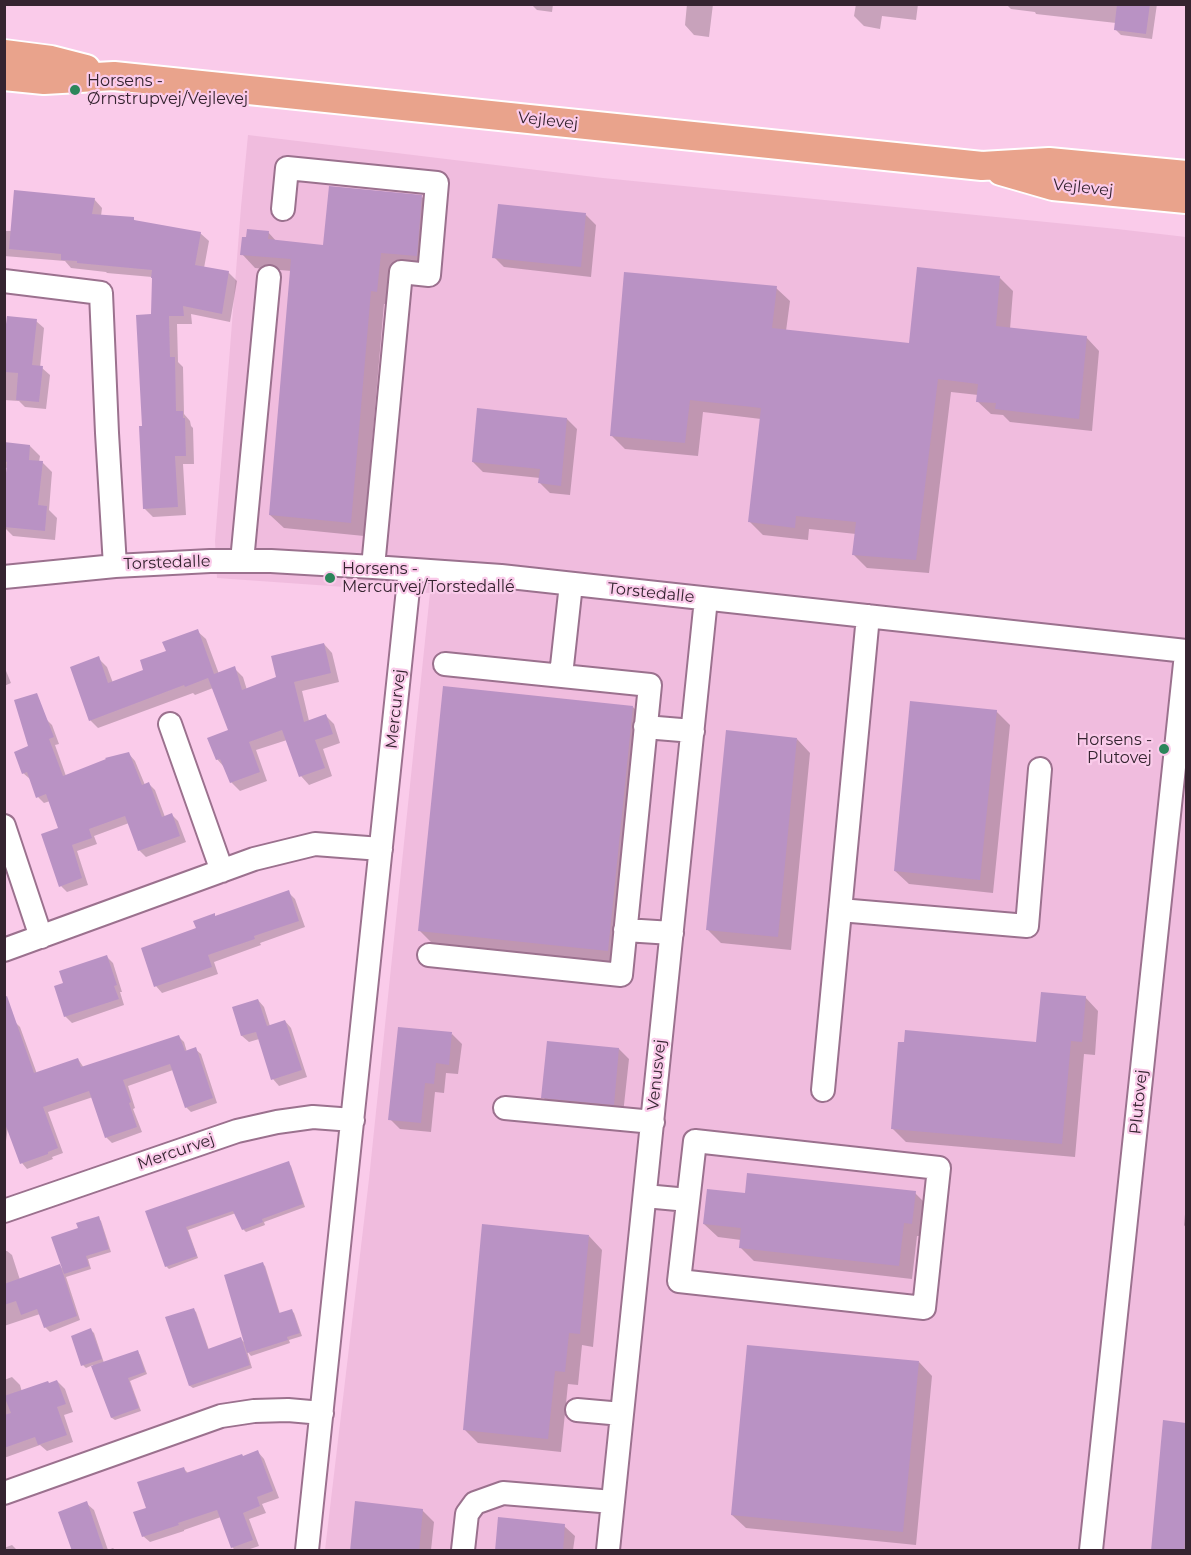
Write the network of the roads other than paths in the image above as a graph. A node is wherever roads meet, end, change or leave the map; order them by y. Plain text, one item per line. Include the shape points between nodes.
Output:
1 (4, 54) edge
2 (4, 76) edge
3 (114, 76) junction
4 (982, 166) junction
5 (1186, 175) edge
6 (1186, 199) edge
7 (283, 209) dead end
8 (269, 276) dead end
9 (4, 281) edge
10 (242, 561) junction
11 (115, 566) junction
12 (374, 567) junction
13 (410, 570) junction
14 (4, 577) edge
15 (571, 584) junction
16 (706, 599) junction
17 (868, 616) junction
18 (1186, 652) edge
19 (445, 664) dead end
20 (561, 675) junction
21 (170, 724) dead end
22 (645, 727) junction
23 (693, 731) junction
24 (1040, 769) dead end
25 (4, 826) edge
26 (381, 849) junction
27 (222, 871) junction
28 (840, 910) junction
29 (625, 930) junction
30 (672, 933) junction
31 (41, 937) junction
32 (4, 950) edge
33 (429, 955) dead end
34 (823, 1090) dead end
35 (505, 1108) dead end
36 (353, 1120) junction
37 (652, 1122) junction
38 (645, 1196) junction
39 (688, 1200) junction
40 (4, 1211) edge
41 (577, 1410) dead end
42 (322, 1413) junction
43 (622, 1414) junction
44 (4, 1494) edge
45 (614, 1502) junction
46 (308, 1551) edge
47 (463, 1551) edge
48 (608, 1551) edge
49 (1091, 1551) edge

1 - 3 main road, Vejlevej via 51,60
2 - 3 main road, Vejlevej via 45,80
3 - 4 main road, Vejlevej
4 - 5 main road, Vejlevej via 1049,162
4 - 6 main road, Vejlevej via 1053,186
7 - 12 street via 287,168 437,183 429,275 401,272
8 - 10 street
9 - 11 street, Torstedalle via 102,293
10 - 11 street, Torstedalle
10 - 12 street, Torstedalle
11 - 14 street, Torstedalle
12 - 13 street, Torstedalle
13 - 15 street, Torstedalle
13 - 26 street, Mercurvej
15 - 16 street, Torstedalle
15 - 20 street
16 - 17 street, Torstedalle
16 - 23 street, Venusvej
17 - 18 street, Torstedalle
17 - 28 street
18 - 49 street, Plutovej
19 - 20 street
20 - 22 street via 650,684
21 - 27 street
22 - 23 street
22 - 29 street
23 - 30 street, Venusvej
24 - 28 street via 1027,926
25 - 31 street
26 - 27 street via 315,844
26 - 36 street, Mercurvej
27 - 31 street
28 - 34 street
29 - 30 street
29 - 33 street via 621,975
30 - 37 street, Venusvej
31 - 32 street
35 - 37 street
36 - 40 street, Mercurvej via 314,1117 237,1131
36 - 42 street, Mercurvej
37 - 38 street, Venusvej
38 - 39 street
38 - 43 street, Venusvej
39 - 39 street via 679,1281 924,1308 939,1168 695,1141
41 - 43 street
42 - 44 street via 288,1410 220,1416
42 - 46 street, Mercurvej
43 - 45 street, Venusvej
45 - 47 street via 503,1493 475,1503 467,1514
45 - 48 street, Venusvej

